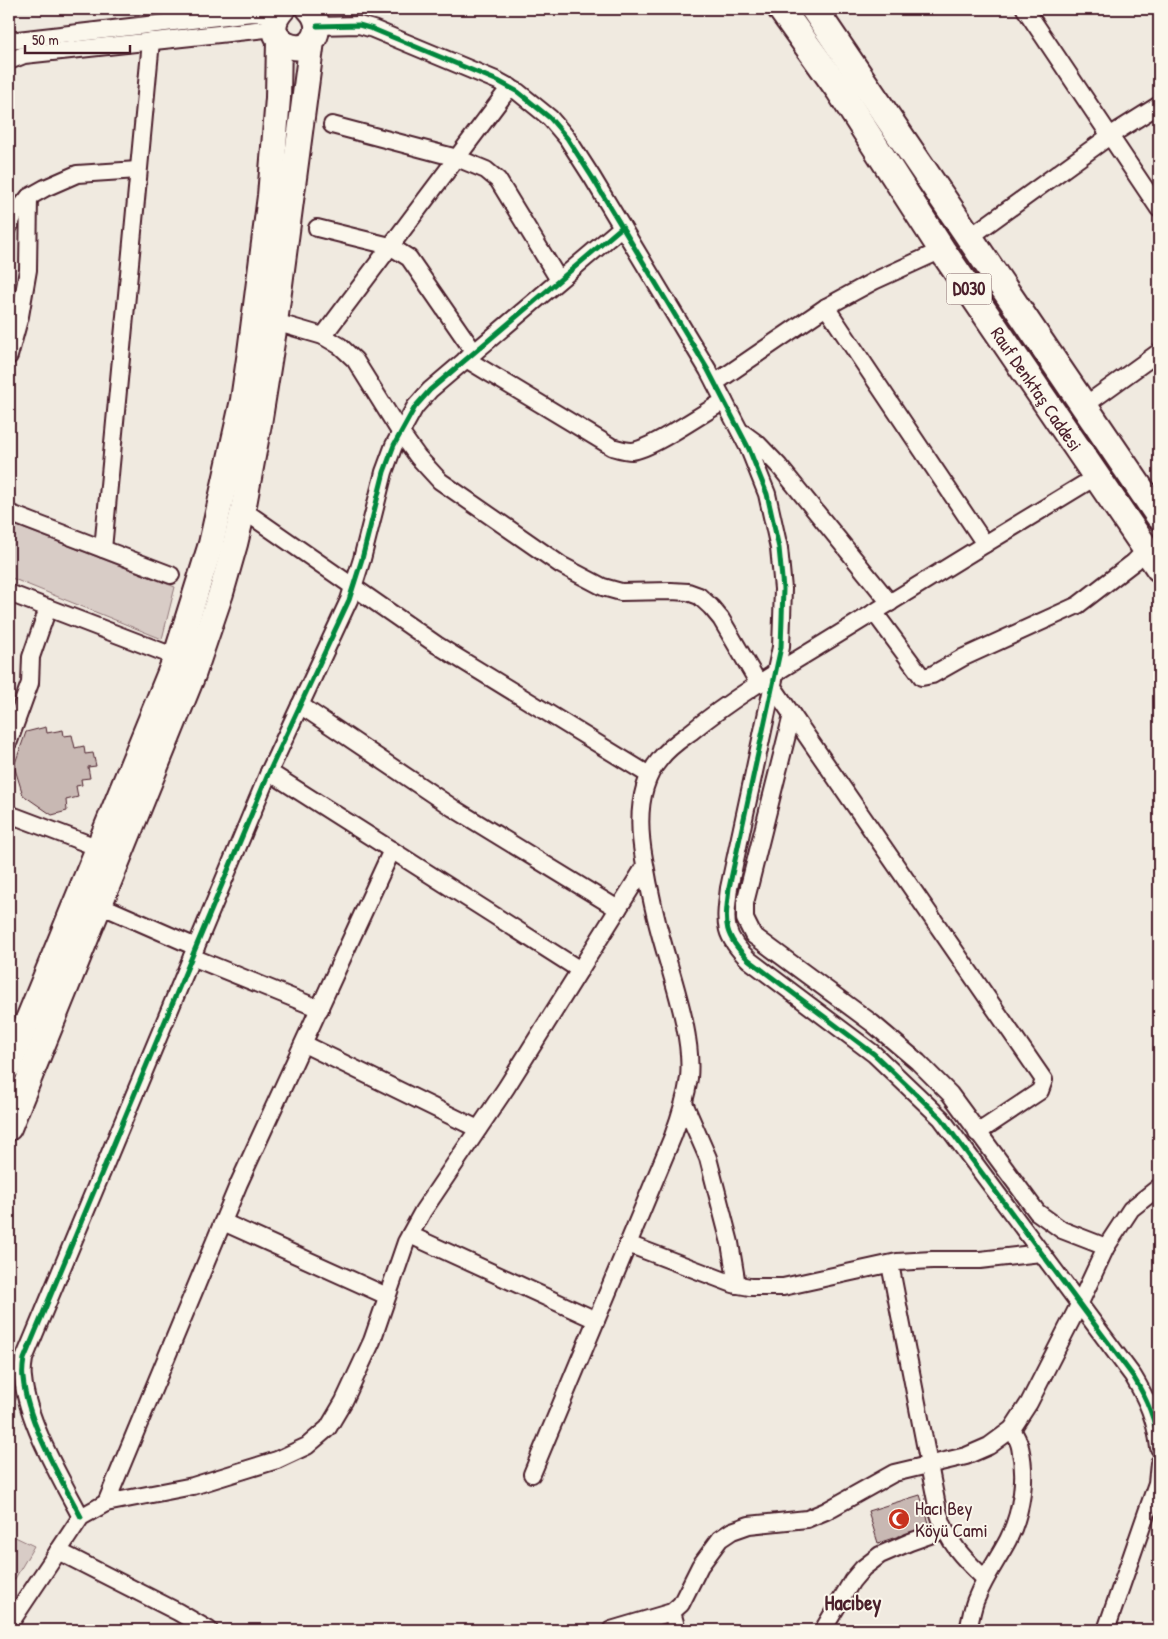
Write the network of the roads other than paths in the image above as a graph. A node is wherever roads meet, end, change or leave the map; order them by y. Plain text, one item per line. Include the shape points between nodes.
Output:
1 (781, 9) edge
2 (814, 9) edge
3 (1025, 9) edge
4 (280, 18) edge
5 (313, 20) edge
6 (9, 41) edge
7 (151, 41) junction
8 (9, 61) edge
9 (510, 87) junction
10 (1159, 106) edge
11 (332, 125) dead end
12 (1111, 135) junction
13 (456, 158) junction
14 (138, 170) junction
15 (29, 197) junction
16 (1159, 209) edge
17 (9, 226) edge
18 (622, 227) junction
19 (318, 228) dead end
20 (970, 237) junction
21 (390, 246) junction
22 (942, 250) junction
23 (559, 280) junction
24 (826, 306) junction
25 (275, 322) junction
26 (323, 336) junction
27 (1159, 352) edge
28 (9, 356) edge
29 (470, 356) junction
30 (716, 383) junction
31 (724, 401) junction
32 (1084, 406) junction
33 (400, 432) junction
34 (740, 432) junction
35 (1097, 476) junction
36 (243, 510) junction
37 (1158, 511) edge
38 (9, 513) edge
39 (986, 544) junction
40 (103, 549) junction
41 (1153, 559) edge
42 (171, 575) dead end
43 (353, 587) junction
44 (9, 594) edge
45 (890, 603) junction
46 (48, 608) junction
47 (874, 612) junction
48 (176, 657) junction
49 (769, 681) junction
50 (300, 705) junction
51 (792, 715) junction
52 (9, 741) edge
53 (270, 772) junction
54 (649, 775) junction
55 (9, 814) edge
56 (99, 848) junction
57 (392, 850) junction
58 (645, 866) junction
59 (100, 905) junction
60 (618, 909) junction
61 (194, 952) junction
62 (580, 970) junction
63 (320, 1009) junction
64 (304, 1044) junction
65 (9, 1066) edge
66 (684, 1103) junction
67 (9, 1128) edge
68 (478, 1129) junction
69 (978, 1133) junction
70 (1159, 1187) edge
71 (223, 1222) junction
72 (410, 1235) junction
73 (628, 1244) junction
74 (1106, 1246) junction
75 (1041, 1253) junction
76 (890, 1264) junction
77 (737, 1285) junction
78 (388, 1296) junction
79 (1079, 1305) junction
80 (596, 1320) junction
81 (1012, 1429) junction
82 (1159, 1448) edge
83 (1159, 1463) edge
84 (928, 1465) junction
85 (532, 1474) dead end
86 (106, 1503) junction
87 (81, 1517) junction
88 (944, 1530) junction
89 (58, 1551) junction
90 (986, 1579) junction
91 (672, 1612) junction
92 (9, 1626) edge
93 (209, 1630) edge
94 (611, 1630) edge
95 (677, 1630) edge
96 (823, 1630) edge
97 (968, 1630) edge
98 (1106, 1630) edge

1 - 22 main road, Rauf Denktaş Caddesi / D030 via 839,90
2 - 20 main road, Rauf Denktaş Caddesi
3 - 12 street
4 - 5 main road via 287,45 293,47 306,45
4 - 6 street via 252,13
4 - 7 street
4 - 48 main road via 270,196 243,400 211,544
5 - 9 street via 373,28
5 - 25 main road
7 - 8 street via 24,55
7 - 14 street
9 - 13 street
9 - 18 street via 550,118 567,138
10 - 12 street
11 - 13 street
12 - 16 street
12 - 20 street
13 - 21 street
13 - 23 street via 486,170 498,180
14 - 15 street via 77,174
14 - 40 street
15 - 17 street
15 - 28 street via 28,270
18 - 23 street
18 - 30 street
19 - 21 street
20 - 32 main road, Rauf Denktaş Caddesi
21 - 26 street
21 - 29 street via 408,258
22 - 24 street
22 - 35 main road, Rauf Denktaş Caddesi / D030
23 - 29 street
24 - 30 street
24 - 39 street
25 - 26 street
25 - 36 main road
26 - 33 street via 355,360
27 - 32 street
29 - 31 street via 612,447 622,450 631,451 651,445
29 - 33 street via 430,390
30 - 31 street
31 - 34 street
32 - 37 main road, Rauf Denktaş Caddesi
33 - 43 street via 384,472
33 - 49 street via 440,481 561,565 603,587 621,592 671,591 699,596 711,606
34 - 45 street via 758,444 779,466
34 - 49 street via 766,494 779,548 783,589 781,647
35 - 39 street
35 - 41 main road, Rauf Denktaş Caddesi / D030
36 - 43 street
36 - 59 main road via 193,675
38 - 40 street
39 - 45 street
40 - 42 street
41 - 47 street via 1134,562 1078,606 922,677
43 - 50 street
43 - 54 street via 437,645
44 - 46 street
45 - 47 street
46 - 48 street
46 - 52 street via 31,657 30,683
47 - 49 street
48 - 56 main road
49 - 51 street
49 - 54 street via 715,712 660,758
49 - 75 street via 729,888 727,930 735,947 874,1054 922,1099 941,1118
50 - 53 street
50 - 60 street via 453,808
51 - 69 street via 745,903 745,919 753,935 872,1023 918,1062 950,1094
51 - 69 street via 1044,1080 1040,1091
53 - 57 street
53 - 61 street
54 - 58 street via 641,814
55 - 56 street
56 - 65 main road
57 - 62 street
57 - 63 street
58 - 60 street
58 - 66 street via 688,1049 689,1077
59 - 61 street
59 - 67 main road
60 - 62 street
61 - 63 street
61 - 87 street via 24,1359 22,1377 36,1425
62 - 68 street
63 - 64 street
64 - 68 street
64 - 71 street
66 - 73 street
66 - 77 street via 708,1158 730,1243
68 - 72 street
69 - 74 street via 1037,1212 1062,1230
70 - 74 street via 1131,1209
71 - 78 street
71 - 86 street
72 - 78 street
72 - 80 street
73 - 77 street
73 - 80 street
74 - 79 street
75 - 76 street via 980,1260
75 - 79 street
76 - 77 street via 783,1287
76 - 84 street
78 - 86 street via 372,1341 344,1401 328,1428 307,1446 278,1460 193,1486
79 - 81 street
79 - 82 street via 1133,1376 1148,1402
80 - 85 street
81 - 84 street via 989,1446 966,1456
81 - 90 street via 1020,1446 1022,1465 1018,1516
83 - 98 street via 1157,1483
84 - 88 street
84 - 91 street via 894,1473 807,1519 750,1525 732,1531 720,1539 700,1566 681,1604
86 - 87 street
87 - 89 street
88 - 90 street via 952,1544
88 - 96 street via 880,1555 862,1568
89 - 92 street
89 - 93 street
90 - 97 street via 976,1599
91 - 94 street
91 - 95 street

